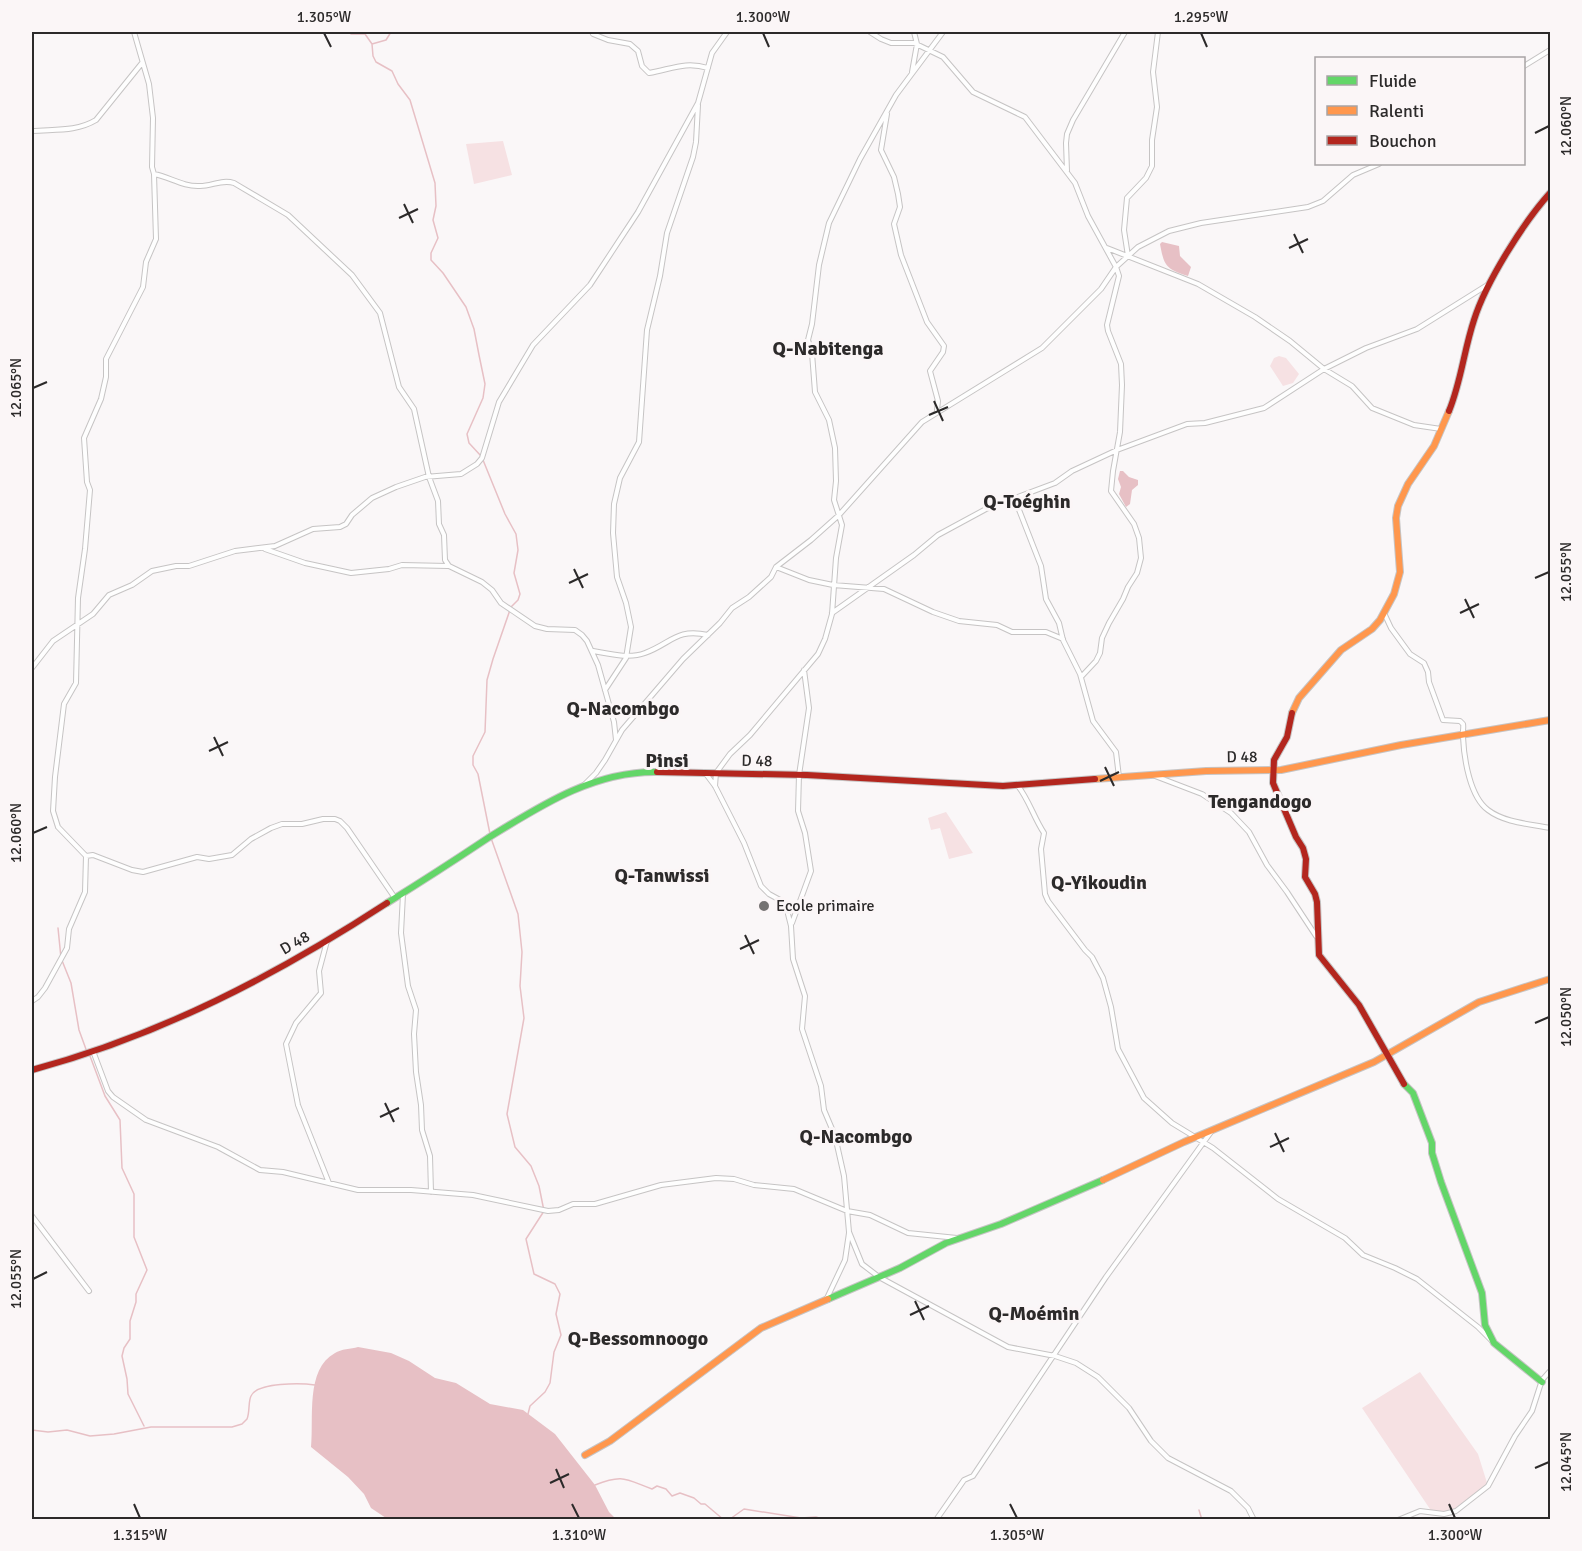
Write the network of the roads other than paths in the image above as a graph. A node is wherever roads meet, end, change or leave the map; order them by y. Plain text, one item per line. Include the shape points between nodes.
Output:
1 (134, 32) edge
2 (592, 32) edge
3 (728, 32) edge
4 (870, 32) edge
5 (914, 32) edge
6 (943, 32) edge
7 (1125, 32) edge
8 (1158, 32) edge
9 (917, 44) junction
10 (929, 50) junction
11 (1551, 50) edge
12 (142, 62) junction
13 (1525, 65) edge
14 (708, 68) junction
15 (912, 72) junction
16 (698, 103) junction
17 (888, 108) junction
18 (32, 131) edge
19 (1377, 165) edge
20 (1067, 171) junction
21 (154, 174) junction
22 (1551, 193) edge
23 (1106, 247) junction
24 (1128, 256) junction
25 (1116, 267) junction
26 (1489, 284) junction
27 (1323, 369) junction
28 (937, 411) junction
29 (1441, 429) junction
30 (1117, 450) junction
31 (429, 477) junction
32 (1014, 497) junction
33 (838, 515) junction
34 (265, 548) junction
35 (449, 566) junction
36 (776, 567) junction
37 (833, 585) junction
38 (870, 587) junction
39 (1384, 613) junction
40 (832, 614) junction
41 (78, 625) junction
42 (708, 635) junction
43 (1063, 640) junction
44 (592, 651) junction
45 (627, 656) junction
46 (32, 668) edge
47 (804, 669) junction
48 (1081, 677) junction
49 (604, 691) junction
50 (1551, 720) edge
51 (1462, 735) junction
52 (616, 740) junction
53 (1273, 770) junction
54 (705, 773) junction
55 (716, 773) junction
56 (799, 775) junction
57 (1151, 775) junction
58 (1119, 778) junction
59 (714, 786) junction
60 (1018, 786) junction
61 (581, 787) junction
62 (1551, 828) edge
63 (86, 856) junction
64 (404, 893) junction
65 (395, 898) junction
66 (791, 926) junction
67 (1317, 937) junction
68 (327, 940) junction
69 (1551, 979) edge
70 (32, 1001) edge
71 (93, 1051) junction
72 (1386, 1055) junction
73 (32, 1070) edge
74 (1213, 1129) junction
75 (1194, 1137) junction
76 (1203, 1142) junction
77 (329, 1183) junction
78 (431, 1192) junction
79 (847, 1211) junction
80 (32, 1216) edge
81 (849, 1232) junction
82 (961, 1238) junction
83 (879, 1277) junction
84 (89, 1291) dead end
85 (827, 1298) junction
86 (1494, 1343) junction
87 (1055, 1356) junction
88 (1551, 1371) edge
89 (1542, 1382) junction
90 (585, 1455) dead end
91 (936, 1520) edge
92 (1254, 1520) edge
93 (1398, 1520) edge

1 - 12 street
2 - 14 street via 630,44 649,73 695,63
3 - 14 street via 712,53
4 - 9 street via 891,43
5 - 9 street
6 - 10 street
7 - 20 street via 1067,134
8 - 24 street via 1153,72 1157,107 1152,166 1127,198 1124,230
9 - 10 street
9 - 15 street
10 - 15 street
10 - 20 street via 943,57 973,92 1026,117
11 - 13 street
12 - 18 street via 96,120 61,131
12 - 21 street via 153,118
14 - 16 street
15 - 17 street
16 - 31 street via 638,212 590,285 533,345 499,402 482,458 461,474
16 - 45 street via 695,150 667,233 646,330 639,442 620,478 614,504 616,577 631,627
17 - 28 street via 881,150 898,194 900,207 894,224 901,255 927,322 944,346 930,371
17 - 33 street via 829,223 808,340 815,392 829,420 835,448 834,500
19 - 24 street via 1353,175 1323,201 1308,207 1169,231
20 - 23 street
21 - 31 street via 186,186 234,183 288,215 352,274 380,313 399,387 414,410
21 - 41 street via 156,239 146,262 143,287 106,359 101,399 84,438 90,490
22 - 26 street via 1539,205
23 - 24 street
23 - 25 street
24 - 25 street
24 - 27 street via 1217,295 1290,341
25 - 28 street via 1101,290 1042,348
25 - 30 street via 1119,276 1107,325 1121,364
26 - 27 street via 1417,329
26 - 29 street
27 - 29 street via 1352,386 1372,408 1414,425
27 - 30 street via 1264,408 1187,424
28 - 33 street via 898,446
29 - 39 street via 1398,506 1400,572
30 - 32 street via 1055,483
30 - 48 street via 1112,491 1134,524 1142,558 1108,623 1096,662
31 - 34 street via 372,498 346,524 313,530
31 - 35 street via 438,501
32 - 38 street via 944,531
32 - 43 street via 1041,566 1046,599
33 - 36 street
33 - 37 street via 842,525
34 - 35 street via 305,563 351,573 402,565
34 - 41 street via 235,551 189,566 152,571 109,595
35 - 44 street via 482,582 501,603 535,626 575,630
36 - 37 street
36 - 42 street via 771,577 732,608
37 - 38 street
37 - 40 street
38 - 40 street
38 - 43 street via 884,589 959,621 1012,632 1046,632
39 - 51 street via 1410,654 1424,663 1443,720 1460,721 1464,727
39 - 53 street via 1372,629 1341,650 1299,698
40 - 47 street via 821,649
41 - 46 street via 53,641
41 - 63 street via 76,683 64,704 53,811 58,827
42 - 45 street via 683,633 644,653
42 - 52 street
43 - 48 street
44 - 45 street
44 - 49 street
45 - 49 street
47 - 55 street
47 - 56 street via 809,708
48 - 58 street via 1093,721 1116,752
49 - 52 street
50 - 51 street, D 48
51 - 53 street, D 48
51 - 62 street via 1467,773 1488,811 1506,819
52 - 61 street via 596,773
53 - 57 street, D 48
53 - 67 street via 1273,783 1303,848 1305,877 1317,902
54 - 55 street, D 48
54 - 59 street
54 - 61 street, D 48 via 635,772
55 - 56 street, D 48
55 - 59 street
56 - 60 street, D 48
56 - 66 street via 798,811 811,871
57 - 58 street, D 48
57 - 67 street via 1202,794 1231,813 1249,832
58 - 60 street, D 48
59 - 66 street via 761,886 780,900
60 - 75 street via 1044,833 1041,849 1048,901 1092,957 1103,978 1118,1049 1137,1089 1172,1124
61 - 64 street, D 48 via 513,822
63 - 65 street via 143,872 197,857 232,855 251,839 282,824 334,819 347,828
63 - 70 street via 85,892 69,929 67,948 45,988
64 - 65 street, D 48
64 - 78 street via 401,933 408,986 416,1010 416,1072 422,1130 430,1156
65 - 68 street, D 48
66 - 79 street via 793,959 805,996 802,1029 835,1136
67 - 72 street via 1319,955 1359,1005
68 - 71 street, D 48 via 205,1007
68 - 77 street via 319,971 321,993 296,1023 286,1044 298,1106
69 - 72 street via 1479,1002
71 - 73 street, D 48
71 - 77 street via 108,1091 146,1120 218,1147 260,1170
72 - 74 street
72 - 86 street via 1413,1093 1422,1114 1441,1182 1482,1293 1485,1324
74 - 75 street
74 - 76 street
75 - 76 street
75 - 82 street via 1075,1194
76 - 86 street via 1278,1199 1345,1238 1363,1255 1417,1279
76 - 87 street
77 - 78 street via 358,1190
78 - 79 street via 473,1195 548,1212 573,1204 595,1204 661,1185 716,1179 794,1189
79 - 81 street
79 - 82 street via 870,1215 908,1233
80 - 84 street
81 - 83 street via 862,1264
81 - 85 street via 845,1260
82 - 83 street
83 - 85 street
83 - 87 street via 1008,1347
85 - 90 street via 761,1328 610,1441
86 - 89 street
87 - 91 street via 973,1476 964,1480
87 - 92 street via 1098,1377 1129,1408 1167,1458 1231,1491
88 - 89 street
89 - 93 street via 1532,1411 1488,1486 1456,1511 1420,1511

